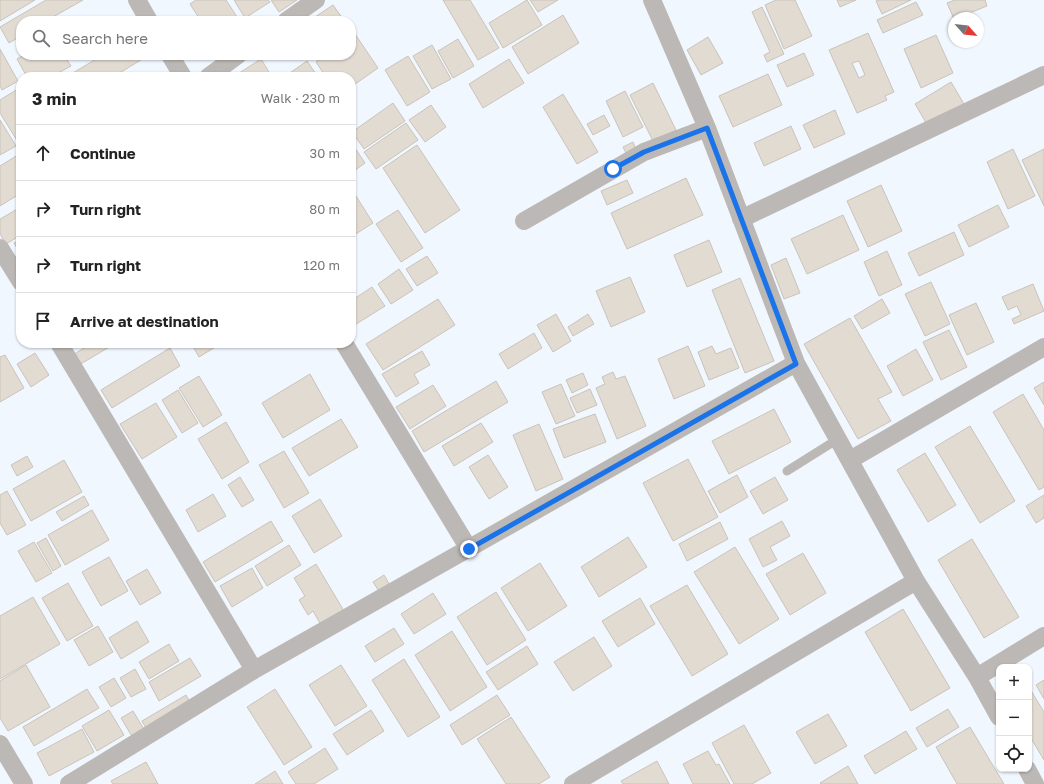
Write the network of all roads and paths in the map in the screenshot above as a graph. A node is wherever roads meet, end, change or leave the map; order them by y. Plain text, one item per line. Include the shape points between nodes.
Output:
1 (137, 0) edge
2 (316, 0) edge
3 (652, 0) edge
4 (146, 16) edge
5 (293, 16) edge
6 (173, 60) edge
7 (231, 60) edge
8 (180, 72) edge
9 (215, 72) edge
10 (1044, 75) edge
11 (707, 128) junction
12 (741, 218) junction
13 (524, 221) dead end
14 (0, 248) edge
15 (16, 274) edge
16 (1044, 347) edge
17 (62, 348) edge
18 (347, 348) edge
19 (796, 364) junction
20 (838, 439) junction
21 (850, 460) junction
22 (787, 472) dead end
23 (469, 549) junction
24 (916, 581) junction
25 (1044, 636) edge
26 (254, 670) junction
27 (977, 677) junction
28 (996, 712) edge
29 (0, 744) edge
30 (1029, 772) edge
31 (24, 784) edge
32 (69, 784) edge
33 (573, 784) edge
34 (1035, 784) edge

1 - 4 street
2 - 5 street
3 - 11 street
6 - 8 street
7 - 9 street
10 - 12 street
11 - 12 street
11 - 13 street via 644,152
12 - 19 street
14 - 15 street
16 - 21 street
17 - 26 street
18 - 23 street
19 - 20 street
19 - 23 street
20 - 21 street
20 - 22 lane
21 - 24 street
23 - 26 street
24 - 27 street
24 - 33 street
25 - 27 street
26 - 32 street
27 - 28 street
29 - 31 street
30 - 34 street

